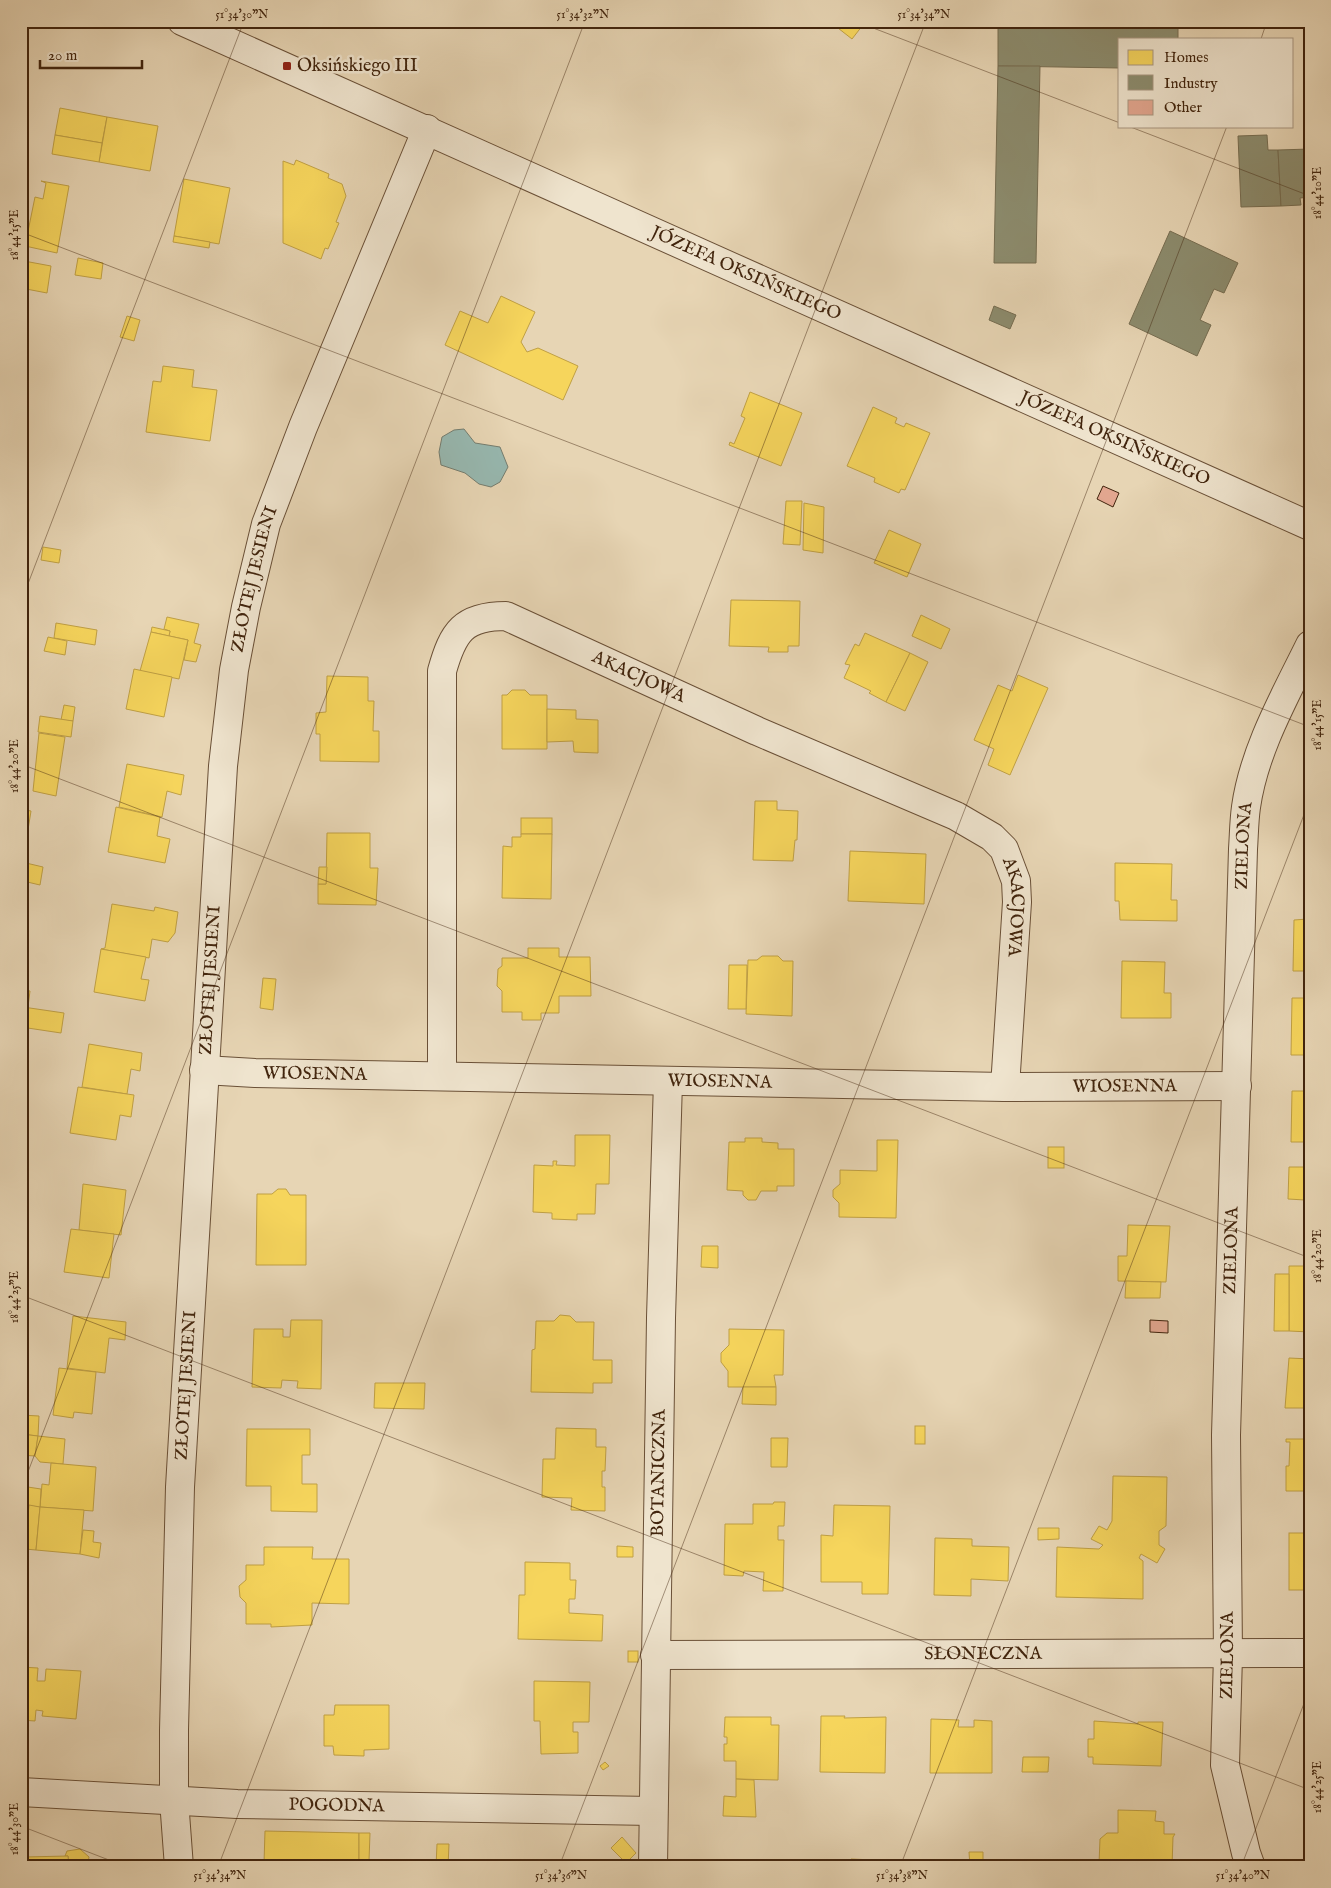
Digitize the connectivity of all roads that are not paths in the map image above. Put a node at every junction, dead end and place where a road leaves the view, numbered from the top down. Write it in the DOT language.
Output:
graph roads {
  1 [pos="182,21"];
  2 [pos="427,129"];
  3 [pos="1310,526"];
  4 [pos="1310,644"];
  5 [pos="204,1070"];
  6 [pos="442,1075"];
  7 [pos="668,1081"];
  8 [pos="1237,1086"];
  9 [pos="1004,1087"];
  10 [pos="1310,1654"];
  11 [pos="655,1655"];
  12 [pos="1228,1655"];
  13 [pos="21,1792"];
  14 [pos="174,1800"];
  15 [pos="652,1811"];
  16 [pos="179,1867"];
  17 [pos="653,1867"];
  18 [pos="1251,1867"];
  1 -- 2 [label="street, JÓZEFA OKSIŃSKIEGO"];
  2 -- 3 [label="street, JÓZEFA OKSIŃSKIEGO"];
  2 -- 5 [label="street, ZŁOTEJ JESIENI"];
  4 -- 8 [label="street, ZIELONA"];
  5 -- 6 [label="street, WIOSENNA"];
  5 -- 14 [label="street, ZŁOTEJ JESIENI"];
  6 -- 7 [label="street, WIOSENNA"];
  6 -- 9 [label="street, AKACJOWA"];
  7 -- 9 [label="street, WIOSENNA"];
  7 -- 11 [label="street, BOTANICZNA"];
  8 -- 9 [label="street, WIOSENNA"];
  8 -- 12 [label="street, ZIELONA"];
  10 -- 12 [label="street, SŁONECZNA"];
  11 -- 12 [label="street, SŁONECZNA"];
  11 -- 15 [label="street, BOTANICZNA"];
  12 -- 18 [label="street, ZIELONA"];
  13 -- 14 [label="street, POGODNA"];
  14 -- 15 [label="street, POGODNA"];
  14 -- 16 [label="street, ZŁOTEJ JESIENI"];
  15 -- 17 [label="street, BOTANICZNA"];
}
